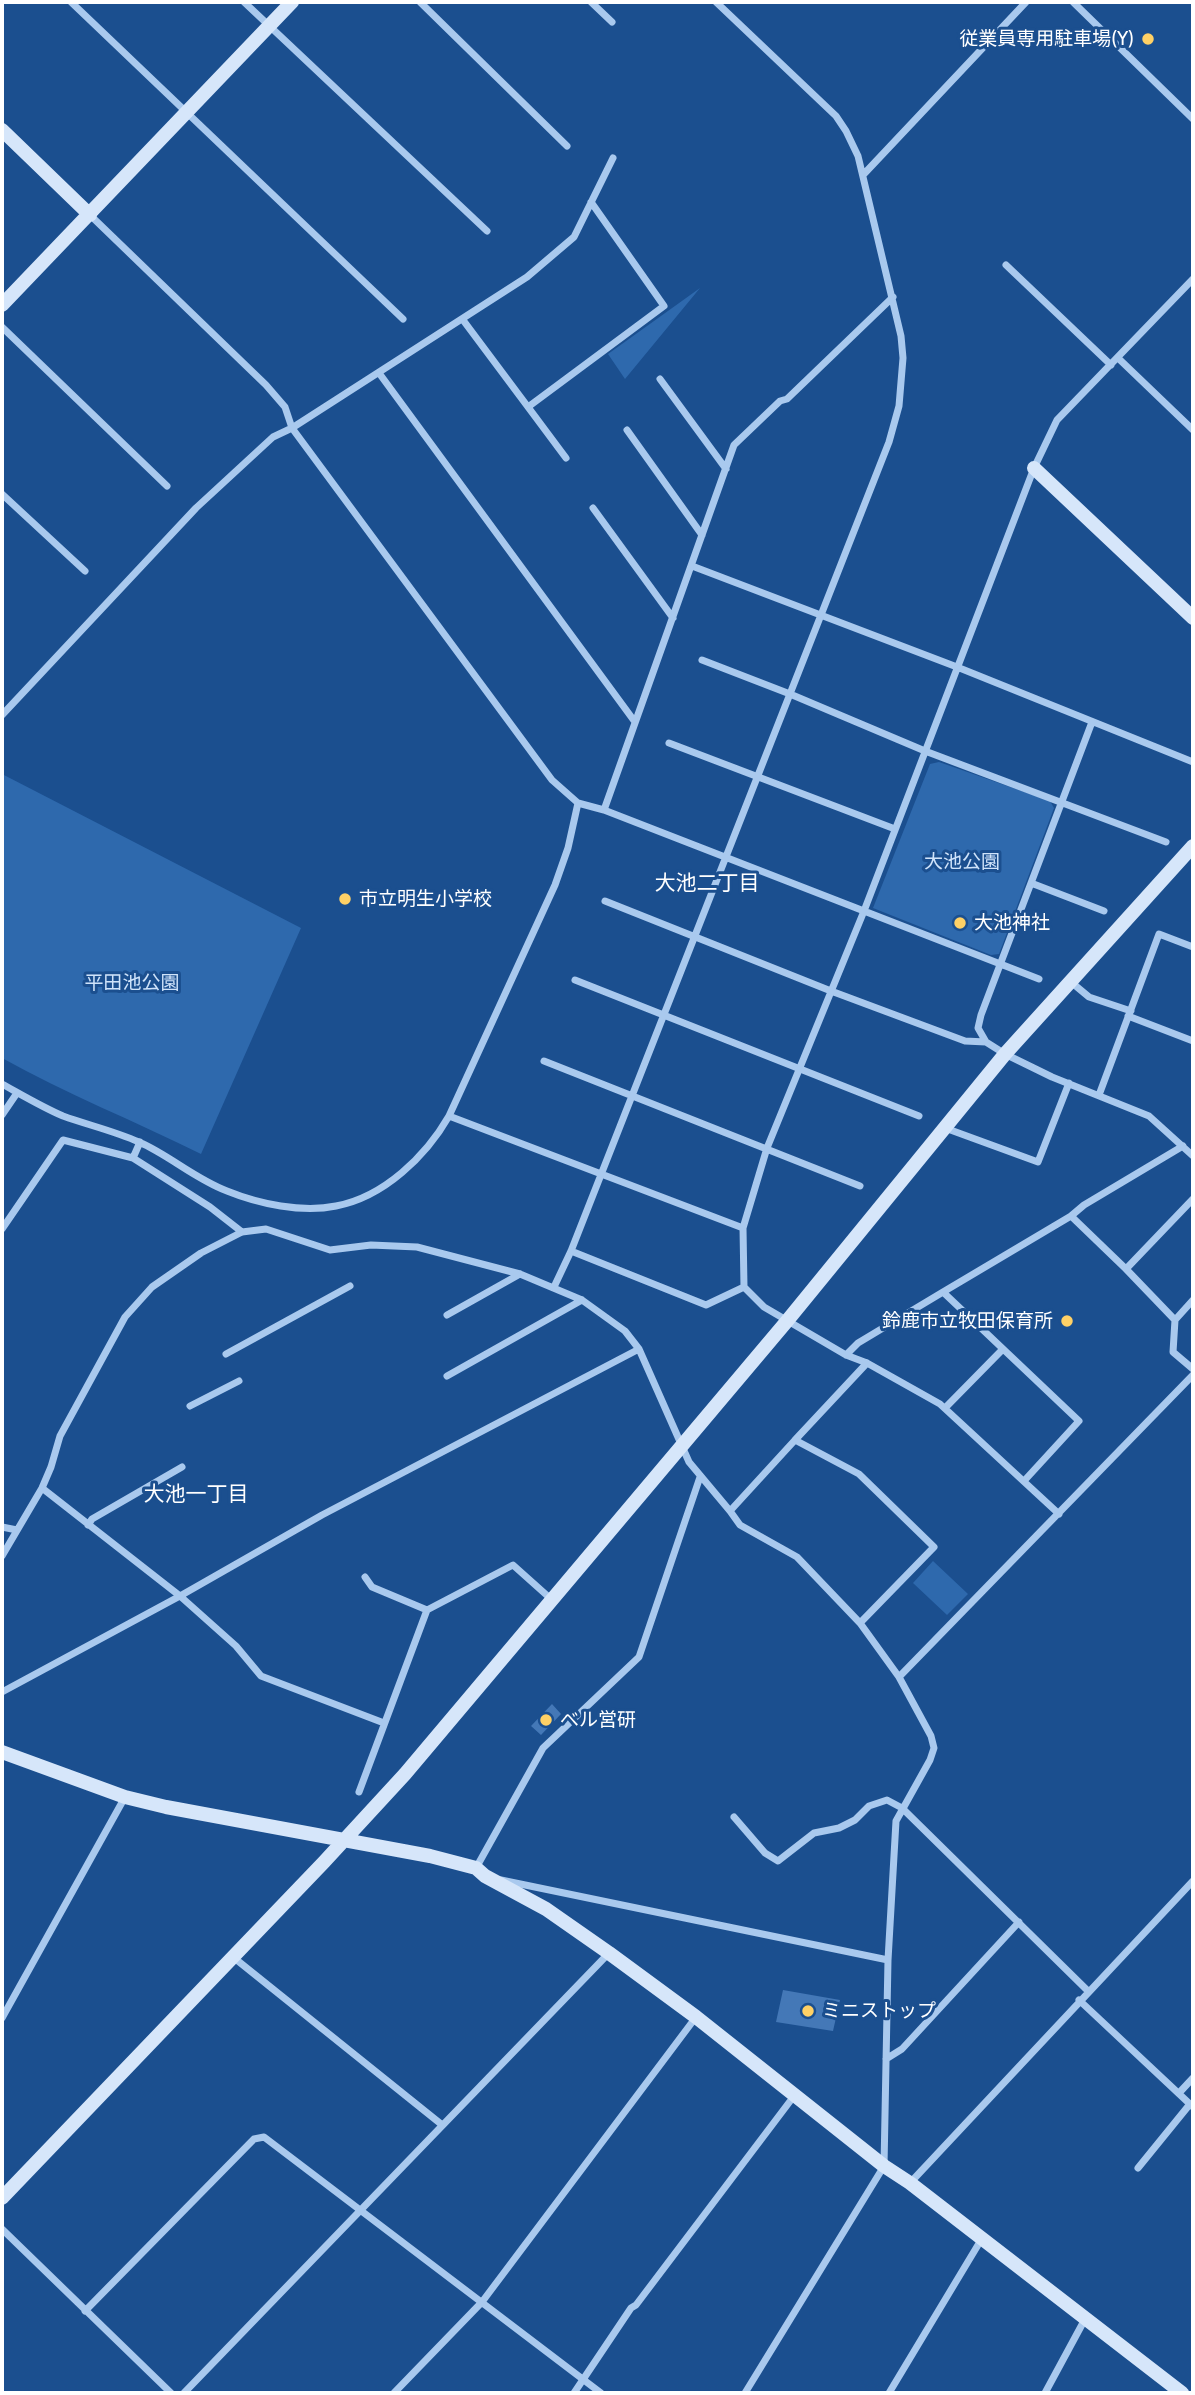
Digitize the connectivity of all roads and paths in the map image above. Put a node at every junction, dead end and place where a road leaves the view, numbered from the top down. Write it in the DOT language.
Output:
graph roads {
  1 [pos="71,2"];
  2 [pos="244,2"];
  3 [pos="292,2"];
  4 [pos="420,2"];
  5 [pos="591,2"];
  6 [pos="716,2"];
  7 [pos="1026,2"];
  8 [pos="1073,2"];
  9 [pos="611,22"];
  10 [pos="269,26"];
  11 [pos="187,112"];
  12 [pos="1193,119"];
  13 [pos="2,130"];
  14 [pos="567,146"];
  15 [pos="613,158"];
  16 [pos="863,175"];
  17 [pos="591,202"];
  18 [pos="90,215"];
  19 [pos="486,231"];
  20 [pos="1006,265"];
  21 [pos="1193,279"];
  22 [pos="893,297"];
  23 [pos="2,305"];
  24 [pos="403,319"];
  25 [pos="463,320"];
  26 [pos="2,327"];
  27 [pos="1118,358"];
  28 [pos="1111,365"];
  29 [pos="379,373"];
  30 [pos="660,379"];
  31 [pos="528,407"];
  32 [pos="292,428"];
  33 [pos="627,430"];
  34 [pos="1193,430"];
  35 [pos="565,458"];
  36 [pos="1034,468"];
  37 [pos="726,469"];
  38 [pos="167,486"];
  39 [pos="2,494"];
  40 [pos="593,508"];
  41 [pos="702,535"];
  42 [pos="692,566"];
  43 [pos="85,571"];
  44 [pos="820,615"];
  45 [pos="673,618"];
  46 [pos="1193,618"];
  47 [pos="702,660"];
  48 [pos="957,667"];
  49 [pos="790,694"];
  50 [pos="2,715"];
  51 [pos="635,722"];
  52 [pos="1091,722"];
  53 [pos="670,743"];
  54 [pos="925,751"];
  55 [pos="1193,762"];
  56 [pos="757,775"];
  57 [pos="1062,802"];
  58 [pos="578,803"];
  59 [pos="604,810"];
  60 [pos="895,829"];
  61 [pos="1166,842"];
  62 [pos="1192,848"];
  63 [pos="726,857"];
  64 [pos="1031,883"];
  65 [pos="605,901"];
  66 [pos="864,911"];
  67 [pos="1104,911"];
  68 [pos="694,937"];
  69 [pos="1193,947"];
  70 [pos="1001,965"];
  71 [pos="1039,979"];
  72 [pos="575,980"];
  73 [pos="1070,982"];
  74 [pos="831,991"];
  75 [pos="664,1014"];
  76 [pos="1129,1014"];
  77 [pos="1193,1041"];
  78 [pos="986,1042"];
  79 [pos="1005,1054"];
  80 [pos="544,1061"];
  81 [pos="800,1068"];
  82 [pos="1069,1083"];
  83 [pos="2,1084"];
  84 [pos="17,1093"];
  85 [pos="632,1095"];
  86 [pos="1099,1095"];
  87 [pos="2,1115"];
  88 [pos="449,1116"];
  89 [pos="919,1116"];
  90 [pos="945,1128"];
  91 [pos="140,1142"];
  92 [pos="1183,1146"];
  93 [pos="767,1148"];
  94 [pos="1193,1156"];
  95 [pos="133,1158"];
  96 [pos="600,1173"];
  97 [pos="860,1186"];
  98 [pos="1193,1199"];
  99 [pos="1071,1216"];
  100 [pos="743,1228"];
  101 [pos="2,1229"];
  102 [pos="242,1232"];
  103 [pos="571,1251"];
  104 [pos="1126,1269"];
  105 [pos="520,1274"];
  106 [pos="350,1286"];
  107 [pos="554,1287"];
  108 [pos="744,1287"];
  109 [pos="943,1292"];
  110 [pos="582,1300"];
  111 [pos="1193,1300"];
  112 [pos="447,1315"];
  113 [pos="1175,1320"];
  114 [pos="787,1321"];
  115 [pos="639,1349"];
  116 [pos="1002,1350"];
  117 [pos="226,1354"];
  118 [pos="846,1355"];
  119 [pos="867,1363"];
  120 [pos="1193,1369"];
  121 [pos="1193,1375"];
  122 [pos="447,1376"];
  123 [pos="239,1381"];
  124 [pos="190,1406"];
  125 [pos="945,1408"];
  126 [pos="795,1440"];
  127 [pos="682,1445"];
  128 [pos="182,1467"];
  129 [pos="700,1477"];
  130 [pos="1024,1481"];
  131 [pos="41,1488"];
  132 [pos="730,1511"];
  133 [pos="1059,1514"];
  134 [pos="89,1525"];
  135 [pos="2,1527"];
  136 [pos="17,1530"];
  137 [pos="2,1556"];
  138 [pos="365,1577"];
  139 [pos="180,1596"];
  140 [pos="551,1599"];
  141 [pos="427,1610"];
  142 [pos="860,1623"];
  143 [pos="899,1677"];
  144 [pos="2,1692"];
  145 [pos="384,1723"];
  146 [pos="2,1752"];
  147 [pos="359,1792"];
  148 [pos="125,1797"];
  149 [pos="902,1808"];
  150 [pos="734,1817"];
  151 [pos="341,1841"];
  152 [pos="481,1872"];
  153 [pos="1193,1881"];
  154 [pos="1019,1922"];
  155 [pos="609,1953"];
  156 [pos="232,1957"];
  157 [pos="888,1960"];
  158 [pos="1088,1991"];
  159 [pos="1079,2000"];
  160 [pos="696,2017"];
  161 [pos="2,2018"];
  162 [pos="887,2059"];
  163 [pos="1193,2078"];
  164 [pos="1179,2093"];
  165 [pos="795,2095"];
  166 [pos="1192,2105"];
  167 [pos="441,2124"];
  168 [pos="884,2166"];
  169 [pos="1138,2168"];
  170 [pos="910,2183"];
  171 [pos="2,2198"];
  172 [pos="360,2211"];
  173 [pos="2,2229"];
  174 [pos="981,2240"];
  175 [pos="482,2302"];
  176 [pos="85,2311"];
  177 [pos="1085,2319"];
  178 [pos="584,2380"];
  179 [pos="171,2393"];
  180 [pos="184,2393"];
  181 [pos="394,2393"];
  182 [pos="574,2393"];
  183 [pos="601,2393"];
  184 [pos="745,2393"];
  185 [pos="889,2393"];
  186 [pos="1045,2393"];
  187 [pos="1182,2393"];
  1 -- 11 [label="street"];
  2 -- 10 [label="street"];
  3 -- 10 [label="street"];
  4 -- 14 [label="street"];
  5 -- 9 [label="street"];
  6 -- 16 [label="street"];
  7 -- 16 [label="street"];
  8 -- 12 [label="street"];
  10 -- 11 [label="street"];
  10 -- 19 [label="street"];
  11 -- 18 [label="street"];
  11 -- 24 [label="street"];
  13 -- 18 [label="street"];
  15 -- 17 [label="street"];
  16 -- 22 [label="street"];
  17 -- 25 [label="street"];
  17 -- 31 [label="street"];
  18 -- 23 [label="street"];
  18 -- 32 [label="street"];
  20 -- 28 [label="street"];
  21 -- 27 [label="street"];
  22 -- 37 [label="street"];
  22 -- 44 [label="street"];
  25 -- 29 [label="street"];
  25 -- 31 [label="street"];
  26 -- 38 [label="street"];
  27 -- 28 [label="street"];
  27 -- 34 [label="street"];
  28 -- 36 [label="street"];
  29 -- 32 [label="street"];
  29 -- 51 [label="street"];
  30 -- 37 [label="street"];
  31 -- 35 [label="street"];
  32 -- 50 [label="street"];
  32 -- 58 [label="street"];
  33 -- 41 [label="street"];
  36 -- 46 [label="street"];
  36 -- 48 [label="street"];
  37 -- 41 [label="street"];
  39 -- 43 [label="street"];
  40 -- 45 [label="street"];
  41 -- 42 [label="street"];
  42 -- 44 [label="street"];
  42 -- 45 [label="street"];
  44 -- 48 [label="street"];
  44 -- 49 [label="street"];
  45 -- 51 [label="street"];
  47 -- 49 [label="street"];
  48 -- 52 [label="street"];
  48 -- 54 [label="street"];
  49 -- 54 [label="street"];
  49 -- 56 [label="street"];
  51 -- 59 [label="street"];
  52 -- 55 [label="street"];
  52 -- 57 [label="street"];
  53 -- 56 [label="street"];
  54 -- 57 [label="street"];
  54 -- 60 [label="street"];
  56 -- 60 [label="street"];
  56 -- 63 [label="street"];
  57 -- 61 [label="street"];
  57 -- 64 [label="street"];
  58 -- 59 [label="street"];
  58 -- 88 [label="street"];
  59 -- 63 [label="street"];
  60 -- 66 [label="street"];
  62 -- 73 [label="street"];
  63 -- 66 [label="street"];
  63 -- 68 [label="street"];
  64 -- 67 [label="street"];
  64 -- 70 [label="street"];
  65 -- 68 [label="street"];
  66 -- 70 [label="street"];
  66 -- 74 [label="street"];
  68 -- 74 [label="street"];
  68 -- 75 [label="street"];
  69 -- 76 [label="street"];
  70 -- 71 [label="street"];
  70 -- 78 [label="street"];
  72 -- 75 [label="street"];
  73 -- 76 [label="street"];
  73 -- 79 [label="street"];
  74 -- 78 [label="street"];
  74 -- 81 [label="street"];
  75 -- 81 [label="street"];
  75 -- 85 [label="street"];
  76 -- 77 [label="street"];
  76 -- 86 [label="street"];
  78 -- 79 [label="street"];
  79 -- 82 [label="street"];
  79 -- 90 [label="street"];
  80 -- 85 [label="street"];
  81 -- 89 [label="street"];
  81 -- 93 [label="street"];
  82 -- 86 [label="street"];
  82 -- 90 [label="street"];
  83 -- 84 [label="street"];
  84 -- 87 [label="street"];
  84 -- 91 [label="street"];
  85 -- 93 [label="street"];
  85 -- 96 [label="street"];
  86 -- 92 [label="street"];
  88 -- 91 [label="street"];
  88 -- 96 [label="street"];
  90 -- 114 [label="street"];
  91 -- 95 [label="street"];
  92 -- 94 [label="street"];
  92 -- 99 [label="street"];
  93 -- 97 [label="street"];
  93 -- 100 [label="street"];
  95 -- 101 [label="street"];
  95 -- 102 [label="street"];
  96 -- 100 [label="street"];
  96 -- 103 [label="street"];
  98 -- 104 [label="street"];
  99 -- 104 [label="street"];
  99 -- 109 [label="street"];
  100 -- 108 [label="street"];
  102 -- 105 [label="street"];
  102 -- 131 [label="street"];
  103 -- 107 [label="street"];
  103 -- 108 [label="street"];
  104 -- 113 [label="street"];
  105 -- 107 [label="street"];
  105 -- 112 [label="street"];
  106 -- 117 [label="street"];
  107 -- 110 [label="street"];
  108 -- 114 [label="street"];
  109 -- 116 [label="street"];
  109 -- 118 [label="street"];
  110 -- 115 [label="street"];
  110 -- 122 [label="street"];
  111 -- 113 [label="street"];
  113 -- 120 [label="street"];
  114 -- 118 [label="street"];
  114 -- 127 [label="street"];
  115 -- 127 [label="street"];
  115 -- 139 [label="street"];
  116 -- 125 [label="street"];
  116 -- 130 [label="street"];
  118 -- 119 [label="street"];
  119 -- 125 [label="street"];
  119 -- 126 [label="street"];
  121 -- 133 [label="street"];
  123 -- 124 [label="street"];
  125 -- 130 [label="street"];
  126 -- 132 [label="street"];
  126 -- 142 [label="street"];
  127 -- 129 [label="street"];
  127 -- 140 [label="street"];
  128 -- 134 [label="street"];
  129 -- 132 [label="street"];
  129 -- 152 [label="street"];
  130 -- 133 [label="street"];
  131 -- 134 [label="street"];
  131 -- 136 [label="street"];
  132 -- 142 [label="street"];
  133 -- 143 [label="street"];
  134 -- 139 [label="street"];
  135 -- 136 [label="street"];
  136 -- 137 [label="street"];
  138 -- 141 [label="street"];
  139 -- 144 [label="street"];
  139 -- 145 [label="street"];
  140 -- 141 [label="street"];
  140 -- 151 [label="street"];
  141 -- 145 [label="street"];
  142 -- 143 [label="street"];
  143 -- 149 [label="street"];
  145 -- 147 [label="street"];
  146 -- 148 [label="street"];
  148 -- 151 [label="street"];
  148 -- 161 [label="street"];
  149 -- 150 [label="street"];
  149 -- 154 [label="street"];
  149 -- 157 [label="street"];
  151 -- 152 [label="street"];
  151 -- 156 [label="street"];
  152 -- 155 [label="street"];
  152 -- 157 [label="street"];
  153 -- 158 [label="street"];
  154 -- 158 [label="street"];
  154 -- 162 [label="street"];
  155 -- 160 [label="street"];
  155 -- 167 [label="street"];
  156 -- 167 [label="street"];
  156 -- 171 [label="street"];
  157 -- 162 [label="street"];
  158 -- 159 [label="street"];
  159 -- 164 [label="street"];
  159 -- 170 [label="street"];
  160 -- 165 [label="street"];
  160 -- 175 [label="street"];
  162 -- 168 [label="street"];
  163 -- 164 [label="street"];
  164 -- 166 [label="street"];
  165 -- 168 [label="street"];
  165 -- 178 [label="street"];
  166 -- 169 [label="street"];
  167 -- 172 [label="street"];
  168 -- 170 [label="street"];
  168 -- 184 [label="street"];
  170 -- 174 [label="street"];
  172 -- 175 [label="street"];
  172 -- 176 [label="street"];
  172 -- 180 [label="street"];
  173 -- 176 [label="street"];
  174 -- 177 [label="street"];
  174 -- 185 [label="street"];
  175 -- 178 [label="street"];
  175 -- 181 [label="street"];
  176 -- 179 [label="street"];
  177 -- 186 [label="street"];
  177 -- 187 [label="street"];
  178 -- 182 [label="street"];
  178 -- 183 [label="street"];
}
